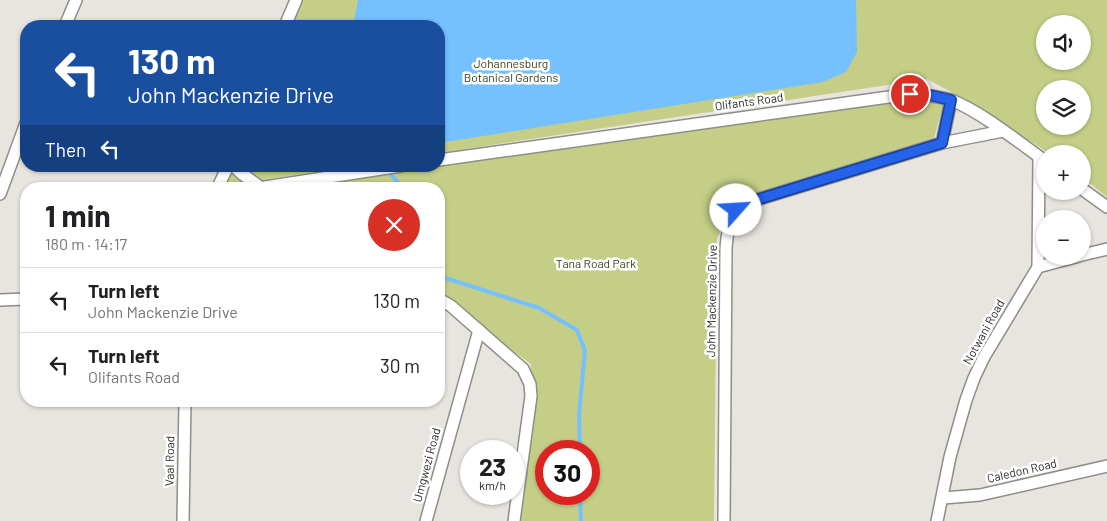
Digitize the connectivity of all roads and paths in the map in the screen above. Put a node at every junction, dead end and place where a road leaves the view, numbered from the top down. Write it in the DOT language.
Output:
graph roads {
  1 [pos="76,0"];
  2 [pos="296,0"];
  3 [pos="68,20"];
  4 [pos="288,20"];
  5 [pos="951,100"];
  6 [pos="1003,131"];
  7 [pos="20,139"];
  8 [pos="942,143"];
  9 [pos="1036,155"];
  10 [pos="445,159"];
  11 [pos="240,172"];
  12 [pos="362,172"];
  13 [pos="249,182"];
  14 [pos="298,182"];
  15 [pos="0,194"];
  16 [pos="1091,195"];
  17 [pos="1040,200"];
  18 [pos="1107,207"];
  19 [pos="1107,249"];
  20 [pos="1091,253"];
  21 [pos="1045,265"];
  22 [pos="1038,267"];
  23 [pos="20,299"];
  24 [pos="0,300"];
  25 [pos="445,302"];
  26 [pos="479,330"];
  27 [pos="185,407"];
  28 [pos="1107,466"];
  29 [pos="943,498"];
  30 [pos="183,521"];
  31 [pos="426,521"];
  32 [pos="514,521"];
  33 [pos="724,521"];
  34 [pos="938,521"];
  1 -- 3 [label="street"];
  2 -- 4 [label="street"];
  5 -- 6 [label="street, Olifants Road"];
  5 -- 8 [label="street"];
  5 -- 10 [label="street, Olifants Road"];
  6 -- 8 [label="street, John Mackenzie Drive"];
  6 -- 9 [label="street, Olifants Road"];
  7 -- 15 [label="street"];
  8 -- 33 [label="street, John Mackenzie Drive"];
  11 -- 13 [label="street"];
  12 -- 14 [label="street"];
  16 -- 18 [label="street"];
  17 -- 22 [label="street"];
  19 -- 20 [label="street"];
  21 -- 22 [label="street"];
  22 -- 29 [label="street, Notwani Road"];
  23 -- 24 [label="street"];
  25 -- 26 [label="street"];
  26 -- 31 [label="street, Umgwezi Road"];
  26 -- 32 [label="street"];
  27 -- 30 [label="street, Vaal Road"];
  28 -- 29 [label="street, Caledon Road"];
  29 -- 34 [label="street, Notwani Road"];
}
